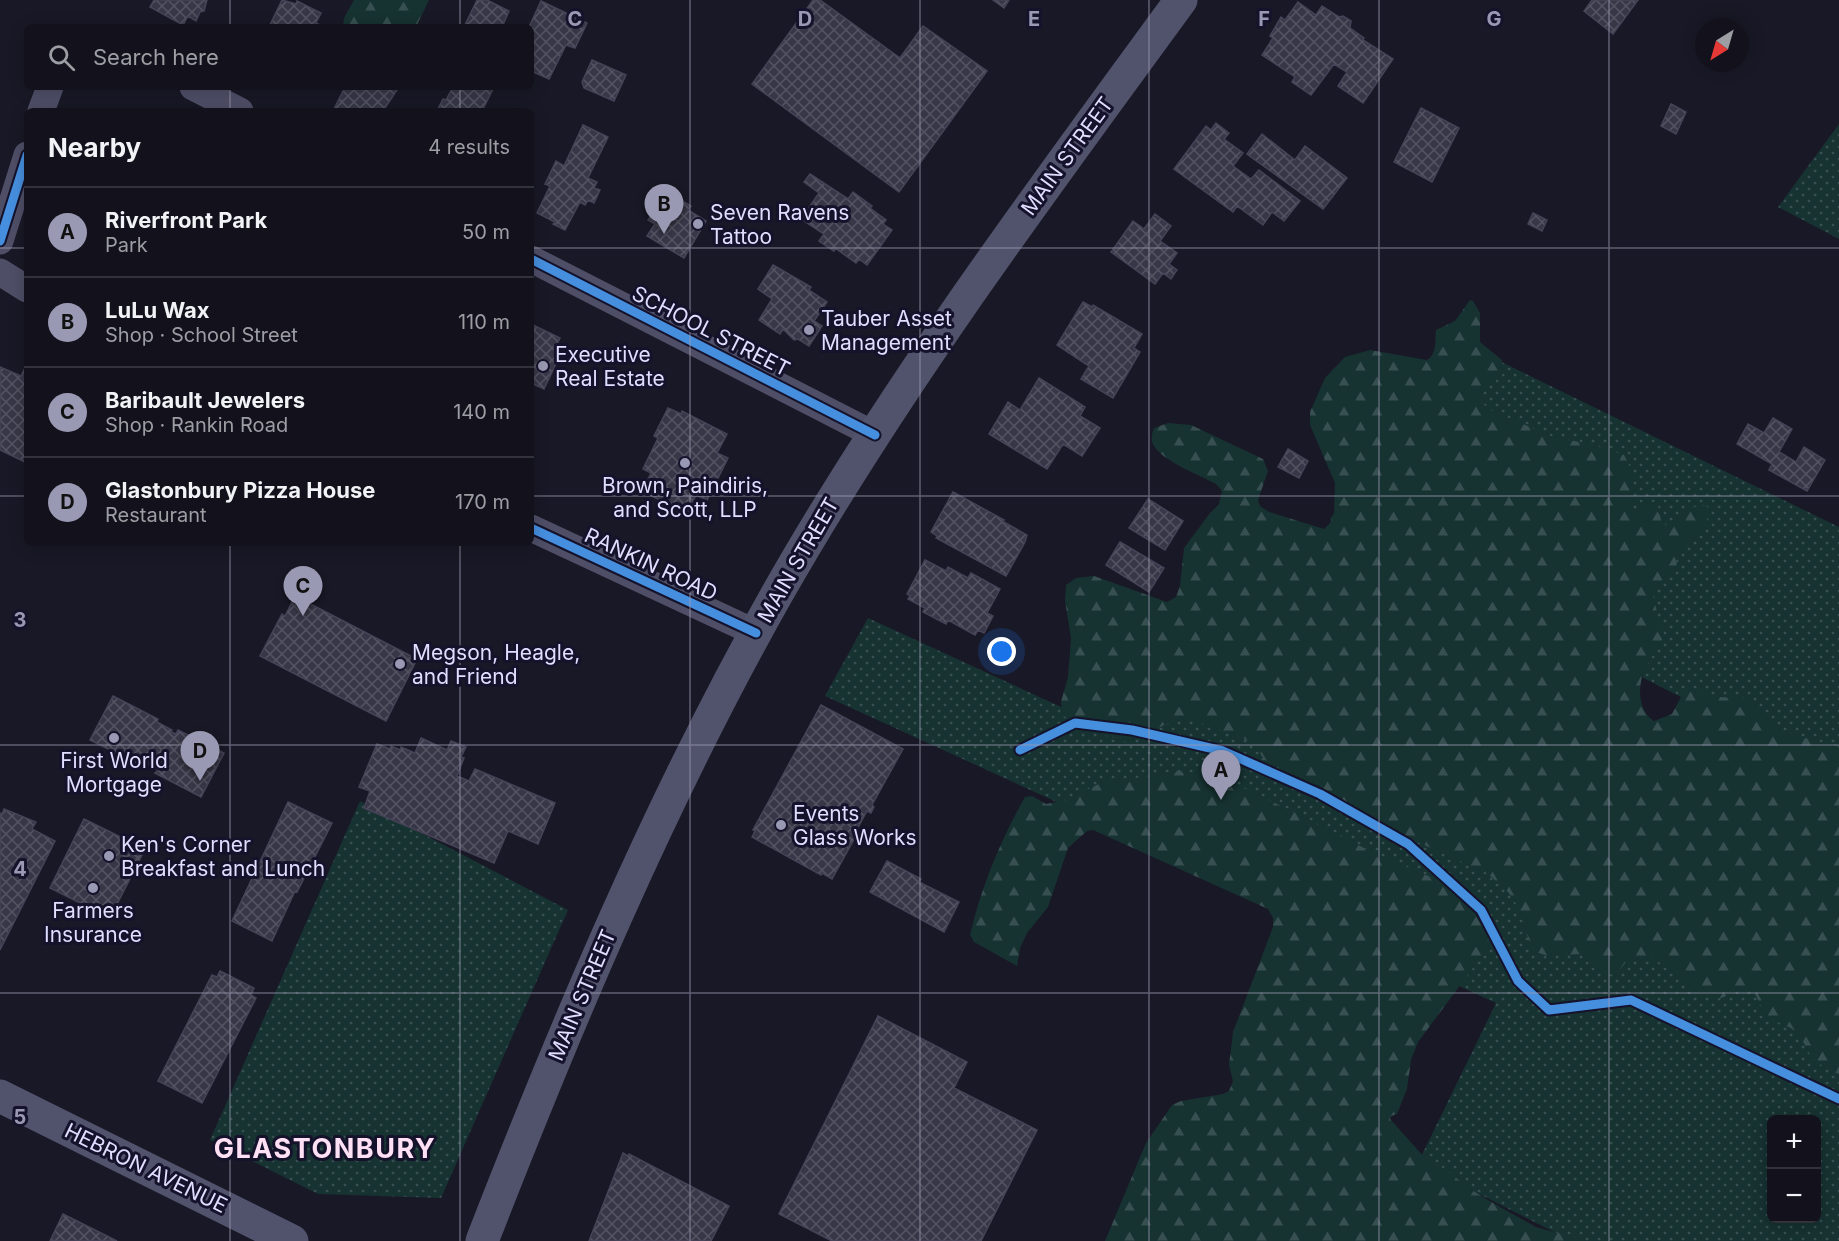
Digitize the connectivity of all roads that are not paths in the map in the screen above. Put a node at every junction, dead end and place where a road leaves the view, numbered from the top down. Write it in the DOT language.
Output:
graph roads {
  1 [pos="1181,0"];
  2 [pos="49,90"];
  3 [pos="199,90"];
  4 [pos="42,108"];
  5 [pos="234,108"];
  6 [pos="24,165"];
  7 [pos="0,241"];
  8 [pos="534,261"];
  9 [pos="0,272"];
  10 [pos="24,287"];
  11 [pos="874,435"];
  12 [pos="534,529"];
  13 [pos="756,633"];
  14 [pos="0,1096"];
  15 [pos="292,1241"];
  16 [pos="482,1241"];
  1 -- 11 [label="main road, MAIN STREET"];
  2 -- 4 [label="street"];
  3 -- 5 [label="street"];
  6 -- 7 [label="street"];
  8 -- 11 [label="street, SCHOOL STREET"];
  9 -- 10 [label="street"];
  11 -- 13 [label="main road, MAIN STREET"];
  12 -- 13 [label="street, RANKIN ROAD"];
  13 -- 16 [label="main road, MAIN STREET"];
  14 -- 15 [label="main road, HEBRON AVENUE"];
}
